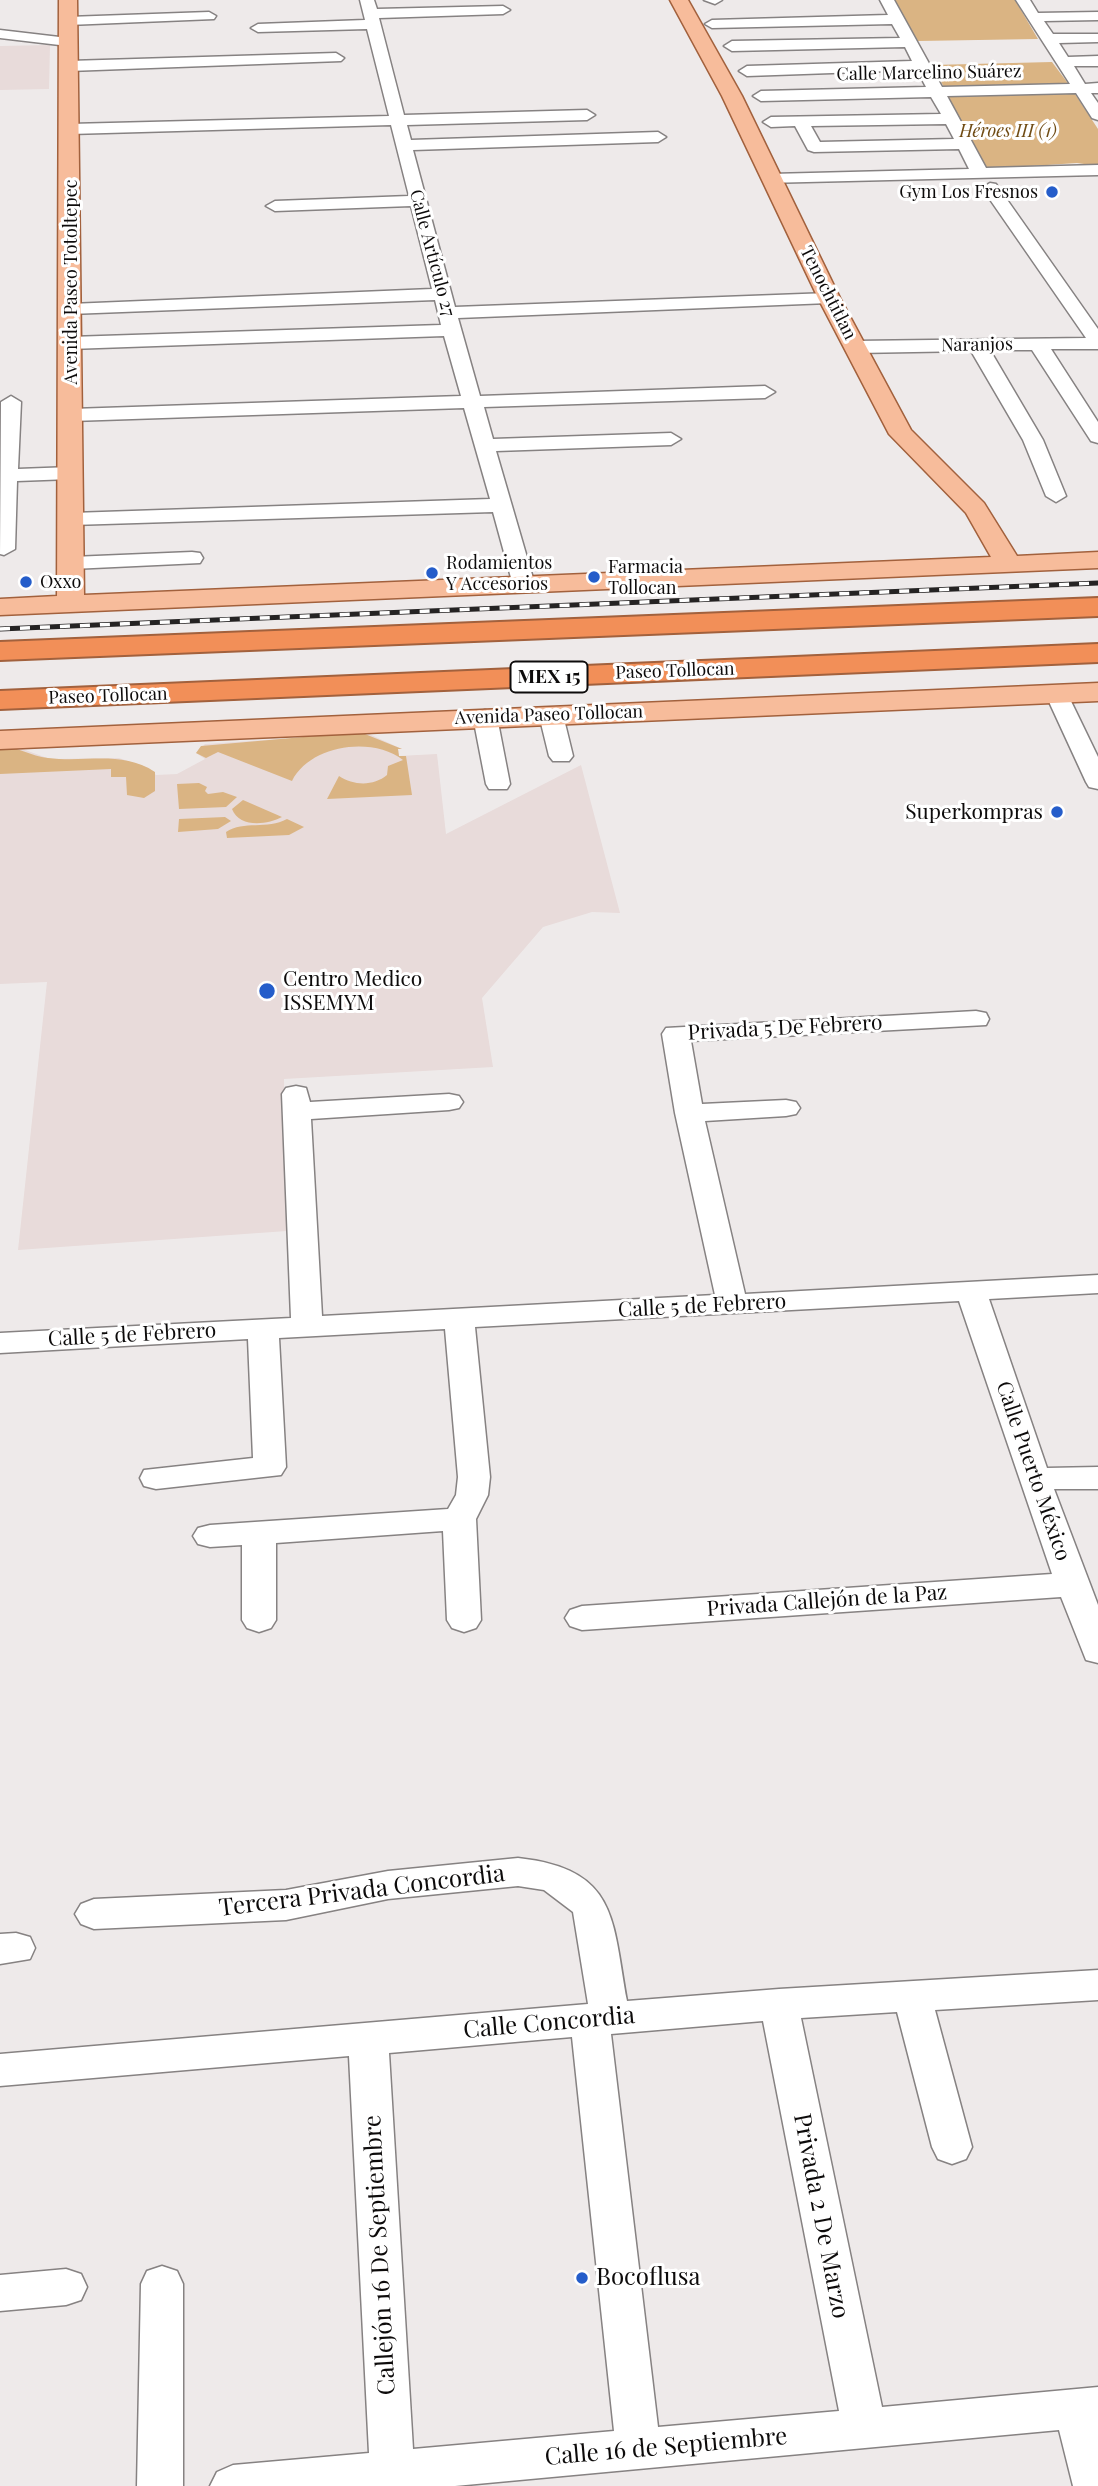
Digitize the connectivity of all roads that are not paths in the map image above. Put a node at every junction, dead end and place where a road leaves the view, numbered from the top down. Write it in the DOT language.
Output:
graph roads {
  1 [pos="68,0"];
  2 [pos="679,0"];
  3 [pos="887,0"];
  4 [pos="1023,0"];
  5 [pos="503,10"];
  6 [pos="370,13"];
  7 [pos="209,16"];
  8 [pos="1098,16"];
  9 [pos="1033,17"];
  10 [pos="898,19"];
  11 [pos="68,21"];
  12 [pos="712,24"];
  13 [pos="258,28"];
  14 [pos="0,34"];
  15 [pos="1098,38"];
  16 [pos="1049,39"];
  17 [pos="68,42"];
  18 [pos="909,42"];
  19 [pos="732,46"];
  20 [pos="754,46"];
  21 [pos="336,58"];
  22 [pos="1098,61"];
  23 [pos="1063,62"];
  24 [pos="923,65"];
  25 [pos="69,66"];
  26 [pos="370,66"];
  27 [pos="249,70"];
  28 [pos="765,70"];
  29 [pos="747,71"];
  30 [pos="1080,88"];
  31 [pos="1098,88"];
  32 [pos="937,92"];
  33 [pos="761,96"];
  34 [pos="586,115"];
  35 [pos="1098,115"];
  36 [pos="951,118"];
  37 [pos="397,121"];
  38 [pos="771,122"];
  39 [pos="801,122"];
  40 [pos="70,129"];
  41 [pos="658,137"];
  42 [pos="965,144"];
  43 [pos="403,145"];
  44 [pos="1098,170"];
  45 [pos="986,181"];
  46 [pos="775,186"];
  47 [pos="1098,186"];
  48 [pos="418,201"];
  49 [pos="275,206"];
  50 [pos="442,294"];
  51 [pos="829,298"];
  52 [pos="70,309"];
  53 [pos="450,321"];
  54 [pos="1098,342"];
  55 [pos="70,344"];
  56 [pos="1038,344"];
  57 [pos="977,345"];
  58 [pos="856,347"];
  59 [pos="765,392"];
  60 [pos="474,401"];
  61 [pos="11,402"];
  62 [pos="72,415"];
  63 [pos="1098,437"];
  64 [pos="671,439"];
  65 [pos="485,445"];
  66 [pos="71,475"];
  67 [pos="3,478"];
  68 [pos="1056,496"];
  69 [pos="502,505"];
  70 [pos="72,519"];
  71 [pos="4,549"];
  72 [pos="192,558"];
  73 [pos="1098,560"];
  74 [pos="72,564"];
  75 [pos="1008,564"];
  76 [pos="524,585"];
  77 [pos="71,604"];
  78 [pos="0,607"];
  79 [pos="1098,607"];
  80 [pos="0,643"];
  81 [pos="122,646"];
  82 [pos="0,651"];
  83 [pos="1098,653"];
  84 [pos="1098,692"];
  85 [pos="1056,693"];
  86 [pos="0,701"];
  87 [pos="551,715"];
  88 [pos="485,718"];
  89 [pos="0,740"];
  90 [pos="561,756"];
  91 [pos="1098,782"];
  92 [pos="498,784"];
  93 [pos="976,1019"];
  94 [pos="449,1102"];
  95 [pos="786,1108"];
  96 [pos="689,1114"];
  97 [pos="1098,1284"];
  98 [pos="971,1290"];
  99 [pos="732,1304"];
  100 [pos="458,1318"];
  101 [pos="307,1325"];
  102 [pos="263,1327"];
  103 [pos="0,1343"];
  104 [pos="156,1478"];
  105 [pos="1098,1478"];
  106 [pos="1034,1479"];
  107 [pos="459,1519"];
  108 [pos="259,1532"];
  109 [pos="210,1536"];
  110 [pos="1073,1584"];
  111 [pos="582,1618"];
  112 [pos="464,1619"];
  113 [pos="259,1620"];
  114 [pos="1098,1651"];
  115 [pos="94,1914"];
  116 [pos="1098,1985"];
  117 [pos="912,1996"];
  118 [pos="779,2004"];
  119 [pos="600,2018"];
  120 [pos="368,2038"];
  121 [pos="0,2070"];
  122 [pos="952,2147"];
  123 [pos="162,2284"];
  124 [pos="66,2287"];
  125 [pos="0,2293"];
  126 [pos="1086,2408"];
  127 [pos="864,2428"];
  128 [pos="638,2449"];
  129 [pos="392,2472"];
  130 [pos="160,2486"];
  131 [pos="233,2486"];
  132 [pos="1096,2486"];
  1 -- 11 [label="main road, Avenida Paseo Totoltepec"];
  2 -- 46 [label="main road, Tenochtitlan"];
  3 -- 10 [label="street"];
  4 -- 9 [label="street"];
  5 -- 6 [label="street"];
  6 -- 13 [label="street"];
  6 -- 26 [label="street, Calle Artículo 27"];
  7 -- 11 [label="street"];
  8 -- 9 [label="street"];
  9 -- 16 [label="street"];
  10 -- 12 [label="street"];
  10 -- 18 [label="street"];
  11 -- 17 [label="main road, Avenida Paseo Totoltepec"];
  14 -- 17 [label="street"];
  15 -- 16 [label="street"];
  16 -- 23 [label="street"];
  17 -- 25 [label="main road, Avenida Paseo Totoltepec"];
  18 -- 20 [label="street"];
  18 -- 24 [label="street"];
  19 -- 20 [label="street"];
  20 -- 28 [label="street"];
  21 -- 25 [label="street"];
  22 -- 23 [label="street"];
  23 -- 30 [label="street"];
  24 -- 28 [label="street"];
  24 -- 32 [label="street"];
  25 -- 40 [label="main road, Avenida Paseo Totoltepec"];
  26 -- 27 [label="street"];
  26 -- 37 [label="street, Calle Artículo 27"];
  28 -- 29 [label="street"];
  30 -- 31 [label="street, Calle Marcelino Suárez"];
  30 -- 32 [label="street, Calle Marcelino Suárez"];
  30 -- 35 [label="street"];
  32 -- 33 [label="street, Calle Marcelino Suárez"];
  32 -- 36 [label="street"];
  34 -- 37 [label="street"];
  36 -- 39 [label="street"];
  36 -- 42 [label="street"];
  37 -- 40 [label="street"];
  37 -- 43 [label="street, Calle Artículo 27"];
  38 -- 39 [label="street"];
  39 -- 42 [label="street"];
  40 -- 52 [label="main road, Avenida Paseo Totoltepec"];
  41 -- 43 [label="street"];
  42 -- 45 [label="street"];
  43 -- 48 [label="street, Calle Artículo 27"];
  44 -- 45 [label="street"];
  45 -- 46 [label="street"];
  45 -- 47 [label="street"];
  45 -- 54 [label="street"];
  46 -- 51 [label="main road, Tenochtitlan"];
  48 -- 49 [label="street"];
  48 -- 50 [label="street, Calle Artículo 27"];
  50 -- 52 [label="street"];
  50 -- 53 [label="street, Calle Artículo 27"];
  51 -- 53 [label="street"];
  51 -- 58 [label="main road, Tenochtitlan"];
  52 -- 55 [label="main road, Avenida Paseo Totoltepec"];
  53 -- 55 [label="street"];
  53 -- 60 [label="street, Calle Artículo 27"];
  54 -- 56 [label="street, Naranjos"];
  55 -- 62 [label="main road, Avenida Paseo Totoltepec"];
  56 -- 57 [label="street, Naranjos"];
  56 -- 63 [label="street"];
  57 -- 58 [label="street, Naranjos"];
  57 -- 68 [label="street"];
  58 -- 75 [label="main road, Tenochtitlan"];
  59 -- 60 [label="street"];
  60 -- 62 [label="street"];
  60 -- 65 [label="street, Calle Artículo 27"];
  61 -- 67 [label="street"];
  62 -- 66 [label="main road, Avenida Paseo Totoltepec"];
  64 -- 65 [label="street"];
  65 -- 69 [label="street, Calle Artículo 27"];
  66 -- 67 [label="street"];
  66 -- 70 [label="main road, Avenida Paseo Totoltepec"];
  67 -- 71 [label="street"];
  69 -- 70 [label="street"];
  69 -- 76 [label="street, Calle Artículo 27"];
  70 -- 74 [label="main road, Avenida Paseo Totoltepec"];
  72 -- 74 [label="street"];
  73 -- 75 [label="main road"];
  74 -- 77 [label="main road, Avenida Paseo Totoltepec"];
  75 -- 76 [label="main road"];
  76 -- 77 [label="main road"];
  77 -- 78 [label="main road"];
  79 -- 81 [label="highway, MEX 15"];
  80 -- 81 [label="highway"];
  81 -- 82 [label="highway, MEX 15"];
  83 -- 86 [label="highway, Paseo Tollocan / MEX 15"];
  84 -- 85 [label="main road, Avenida Paseo Tollocan"];
  85 -- 87 [label="main road, Avenida Paseo Tollocan"];
  85 -- 91 [label="street"];
  87 -- 88 [label="main road, Avenida Paseo Tollocan"];
  87 -- 90 [label="street"];
  88 -- 89 [label="main road, Avenida Paseo Tollocan"];
  88 -- 92 [label="street"];
  93 -- 96 [label="street, Privada 5 De Febrero"];
  94 -- 101 [label="street"];
  95 -- 96 [label="street"];
  96 -- 99 [label="street, Privada 5 De Febrero"];
  97 -- 98 [label="street, Calle 5 de Febrero"];
  98 -- 99 [label="street, Calle 5 de Febrero"];
  98 -- 106 [label="street, Calle Puerto México"];
  99 -- 100 [label="street, Calle 5 de Febrero"];
  100 -- 101 [label="street, Calle 5 de Febrero"];
  100 -- 107 [label="street"];
  101 -- 102 [label="street, Calle 5 de Febrero"];
  102 -- 103 [label="street, Calle 5 de Febrero"];
  102 -- 104 [label="street"];
  105 -- 106 [label="street"];
  106 -- 110 [label="street, Calle Puerto México"];
  107 -- 108 [label="street"];
  107 -- 112 [label="street"];
  108 -- 109 [label="street"];
  108 -- 113 [label="street"];
  110 -- 111 [label="street, Privada Callejón de la Paz"];
  110 -- 114 [label="street, Calle Puerto México"];
  115 -- 119 [label="street, Tercera Privada Concordia"];
  116 -- 117 [label="street, Calle Concordia"];
  117 -- 118 [label="street, Calle Concordia"];
  117 -- 122 [label="street"];
  118 -- 119 [label="street, Calle Concordia"];
  118 -- 127 [label="street, Privada 2 De Marzo"];
  119 -- 120 [label="street, Calle Concordia"];
  119 -- 128 [label="street, Tercera Privada Concordia"];
  120 -- 121 [label="street, Calle Concordia"];
  120 -- 129 [label="street, Callejón 16 De Septiembre"];
  123 -- 130 [label="street"];
  124 -- 125 [label="street"];
  126 -- 127 [label="street, Calle 16 de Septiembre"];
  126 -- 132 [label="street"];
  127 -- 128 [label="street, Calle 16 de Septiembre"];
  128 -- 129 [label="street, Calle 16 de Septiembre"];
  129 -- 131 [label="street, Calle 16 de Septiembre"];
}
